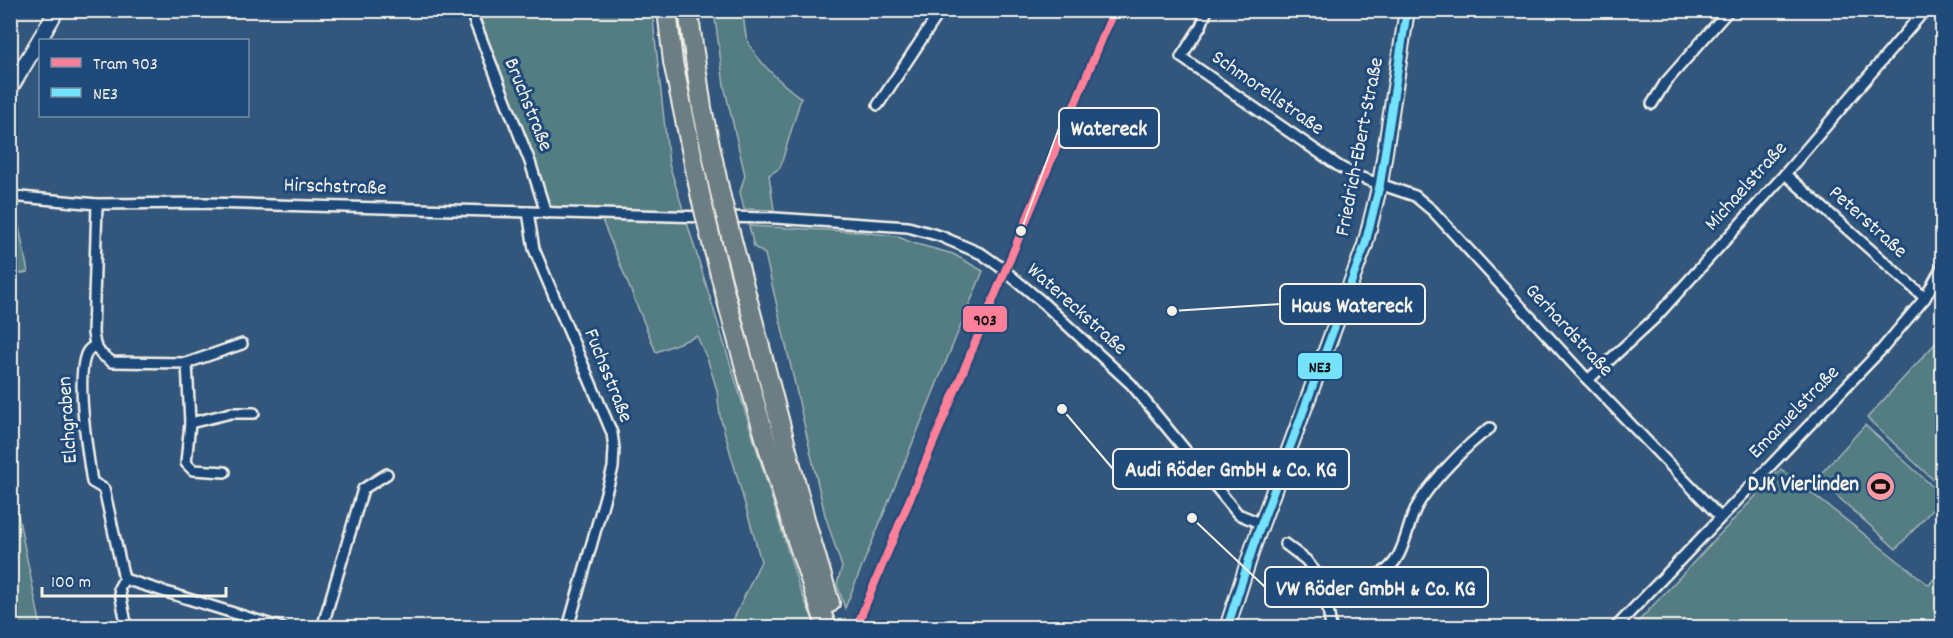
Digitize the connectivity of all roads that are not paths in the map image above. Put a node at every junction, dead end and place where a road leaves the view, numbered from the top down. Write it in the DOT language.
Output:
graph roads {
  1 [pos="57,10"];
  2 [pos="470,10"];
  3 [pos="668,10"];
  4 [pos="688,10"];
  5 [pos="941,10"];
  6 [pos="1207,10"];
  7 [pos="1407,10"];
  8 [pos="1729,10"];
  9 [pos="1925,10"];
  10 [pos="40,39"];
  11 [pos="39,40"];
  12 [pos="10,89"];
  13 [pos="1652,104"];
  14 [pos="878,105"];
  15 [pos="1785,174"];
  16 [pos="1380,184"];
  17 [pos="10,196"];
  18 [pos="96,204"];
  19 [pos="528,212"];
  20 [pos="546,213"];
  21 [pos="662,217"];
  22 [pos="1942,267"];
  23 [pos="1925,298"];
  24 [pos="242,344"];
  25 [pos="95,345"];
  26 [pos="188,363"];
  27 [pos="1588,380"];
  28 [pos="254,413"];
  29 [pos="190,423"];
  30 [pos="1490,428"];
  31 [pos="225,472"];
  32 [pos="387,474"];
  33 [pos="1720,517"];
  34 [pos="1262,524"];
  35 [pos="1285,544"];
  36 [pos="124,579"];
  37 [pos="1324,583"];
  38 [pos="127,627"];
  39 [pos="282,627"];
  40 [pos="322,627"];
  41 [pos="568,627"];
  42 [pos="834,627"];
  43 [pos="1227,627"];
  44 [pos="1331,627"];
  45 [pos="1615,627"];
  1 -- 10 [label="main road"];
  2 -- 20 [label="street, Bruchstraße"];
  3 -- 42 [label="highway, bridge"];
  4 -- 42 [label="highway, bridge"];
  5 -- 14 [label="street"];
  6 -- 16 [label="street, Schmorellstraße"];
  7 -- 16 [label="main road, Friedrich-Ebert-Straße"];
  8 -- 13 [label="street"];
  9 -- 15 [label="street, Michaelstraße"];
  11 -- 12 [label="main road"];
  15 -- 23 [label="street, Peterstraße"];
  15 -- 27 [label="street, Michaelstraße"];
  16 -- 27 [label="street, Gerhardstraße"];
  16 -- 34 [label="main road, Friedrich-Ebert-Straße"];
  17 -- 18 [label="street, Hirschstraße"];
  18 -- 19 [label="street, Hirschstraße"];
  18 -- 25 [label="street, Elchgraben"];
  19 -- 20 [label="street, Hirschstraße"];
  19 -- 41 [label="street, Fuchsstraße"];
  20 -- 21 [label="street, Hirschstraße"];
  21 -- 34 [label="street, Watereckstraße"];
  22 -- 23 [label="street, Emanuelstraße"];
  23 -- 33 [label="street, Emanuelstraße"];
  24 -- 26 [label="street"];
  25 -- 26 [label="street"];
  25 -- 36 [label="street, Elchgraben"];
  26 -- 29 [label="street"];
  27 -- 33 [label="street, Gerhardstraße"];
  28 -- 29 [label="street"];
  29 -- 31 [label="street"];
  30 -- 37 [label="street"];
  32 -- 40 [label="street"];
  33 -- 45 [label="street, Emanuelstraße"];
  34 -- 43 [label="main road, Friedrich-Ebert-Straße"];
  35 -- 37 [label="street"];
  36 -- 38 [label="street"];
  36 -- 39 [label="street"];
  37 -- 44 [label="street"];
}
